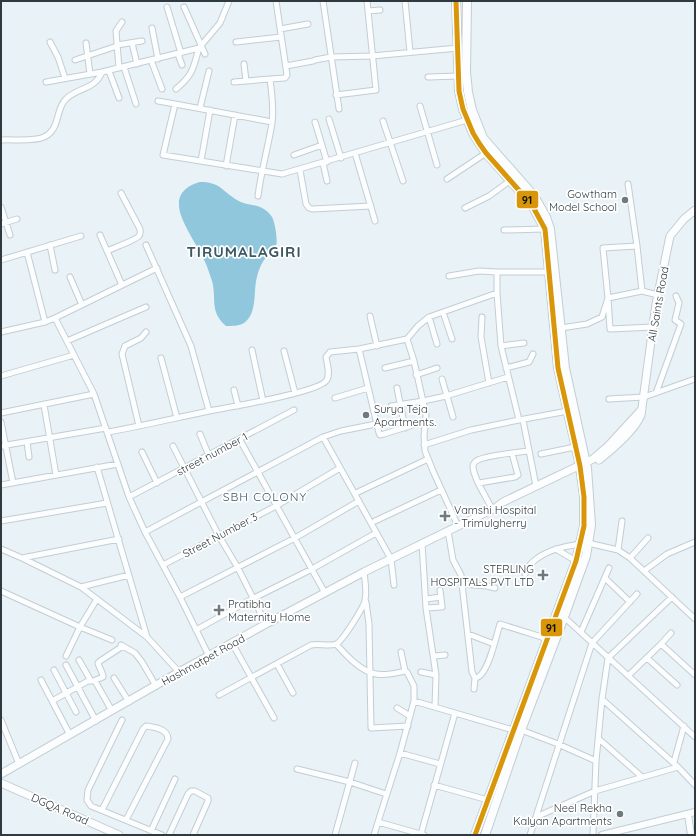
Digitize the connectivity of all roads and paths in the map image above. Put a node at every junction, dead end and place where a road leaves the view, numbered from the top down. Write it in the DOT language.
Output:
graph roads {
  1 [pos="229,1"];
  2 [pos="276,1"];
  3 [pos="322,1"];
  4 [pos="367,1"];
  5 [pos="405,1"];
  6 [pos="456,1"];
  7 [pos="466,1"];
  8 [pos="167,7"];
  9 [pos="184,7"];
  10 [pos="380,10"];
  11 [pos="368,11"];
  12 [pos="122,22"];
  13 [pos="308,24"];
  14 [pos="152,28"];
  15 [pos="280,29"];
  16 [pos="281,37"];
  17 [pos="142,41"];
  18 [pos="50,42"];
  19 [pos="236,42"];
  20 [pos="86,43"];
  21 [pos="132,43"];
  22 [pos="117,45"];
  23 [pos="200,48"];
  24 [pos="458,48"];
  25 [pos="410,52"];
  26 [pos="180,53"];
  27 [pos="205,54"];
  28 [pos="88,55"];
  29 [pos="372,56"];
  30 [pos="331,57"];
  31 [pos="158,59"];
  32 [pos="75,60"];
  33 [pos="151,60"];
  34 [pos="138,64"];
  35 [pos="244,64"];
  36 [pos="182,65"];
  37 [pos="286,66"];
  38 [pos="121,68"];
  39 [pos="109,70"];
  40 [pos="209,71"];
  41 [pos="102,72"];
  42 [pos="90,74"];
  43 [pos="459,76"];
  44 [pos="428,77"];
  45 [pos="65,78"];
  46 [pos="270,79"];
  47 [pos="246,81"];
  48 [pos="46,82"];
  49 [pos="234,82"];
  50 [pos="162,89"];
  51 [pos="176,89"];
  52 [pos="336,95"];
  53 [pos="119,98"];
  54 [pos="158,101"];
  55 [pos="136,104"];
  56 [pos="175,104"];
  57 [pos="420,106"];
  58 [pos="200,108"];
  59 [pos="339,109"];
  60 [pos="210,110"];
  61 [pos="235,115"];
  62 [pos="329,119"];
  63 [pos="468,120"];
  64 [pos="384,121"];
  65 [pos="272,122"];
  66 [pos="315,122"];
  67 [pos="428,132"];
  68 [pos="1,140"];
  69 [pos="391,143"];
  70 [pos="322,145"];
  71 [pos="355,153"];
  72 [pos="486,153"];
  73 [pos="294,155"];
  74 [pos="341,158"];
  75 [pos="201,161"];
  76 [pos="325,163"];
  77 [pos="437,165"];
  78 [pos="226,166"];
  79 [pos="300,170"];
  80 [pos="262,172"];
  81 [pos="447,178"];
  82 [pos="511,180"];
  83 [pos="327,181"];
  84 [pos="403,181"];
  85 [pos="628,184"];
  86 [pos="121,193"];
  87 [pos="258,196"];
  88 [pos="1,206"];
  89 [pos="371,206"];
  90 [pos="465,208"];
  91 [pos="695,210"];
  92 [pos="17,219"];
  93 [pos="375,221"];
  94 [pos="4,224"];
  95 [pos="544,229"];
  96 [pos="504,230"];
  97 [pos="10,235"];
  98 [pos="100,235"];
  99 [pos="81,236"];
  100 [pos="50,245"];
  101 [pos="146,245"];
  102 [pos="637,246"];
  103 [pos="107,251"];
  104 [pos="27,252"];
  105 [pos="1,260"];
  106 [pos="157,268"];
  107 [pos="55,270"];
  108 [pos="497,272"];
  109 [pos="549,272"];
  110 [pos="449,276"];
  111 [pos="70,277"];
  112 [pos="122,285"];
  113 [pos="642,291"];
  114 [pos="496,294"];
  115 [pos="658,295"];
  116 [pos="676,296"];
  117 [pos="608,298"];
  118 [pos="82,305"];
  119 [pos="146,307"];
  120 [pos="443,312"];
  121 [pos="370,316"];
  122 [pos="482,317"];
  123 [pos="55,318"];
  124 [pos="429,318"];
  125 [pos="45,322"];
  126 [pos="653,327"];
  127 [pos="561,328"];
  128 [pos="1,331"];
  129 [pos="146,332"];
  130 [pos="407,339"];
  131 [pos="452,340"];
  132 [pos="67,341"];
  133 [pos="524,343"];
  134 [pos="437,344"];
  135 [pos="377,346"];
  136 [pos="501,346"];
  137 [pos="359,349"];
  138 [pos="252,350"];
  139 [pos="284,351"];
  140 [pos="533,354"];
  141 [pos="74,356"];
  142 [pos="161,358"];
  143 [pos="414,361"];
  144 [pos="385,368"];
  145 [pos="437,368"];
  146 [pos="506,368"];
  147 [pos="416,374"];
  148 [pos="1,376"];
  149 [pos="508,377"];
  150 [pos="442,379"];
  151 [pos="695,379"];
  152 [pos="490,383"];
  153 [pos="368,388"];
  154 [pos="397,388"];
  155 [pos="234,390"];
  156 [pos="295,393"];
  157 [pos="656,393"];
  158 [pos="94,394"];
  159 [pos="446,396"];
  160 [pos="644,397"];
  161 [pos="335,398"];
  162 [pos="609,399"];
  163 [pos="263,401"];
  164 [pos="423,401"];
  165 [pos="400,404"];
  166 [pos="44,405"];
  167 [pos="238,406"];
  168 [pos="391,406"];
  169 [pos="294,410"];
  170 [pos="209,411"];
  171 [pos="568,411"];
  172 [pos="1,413"];
  173 [pos="453,417"];
  174 [pos="177,418"];
  175 [pos="521,420"];
  176 [pos="1,422"];
  177 [pos="427,422"];
  178 [pos="376,424"];
  179 [pos="139,426"];
  180 [pos="405,428"];
  181 [pos="107,430"];
  182 [pos="200,434"];
  183 [pos="323,437"];
  184 [pos="49,438"];
  185 [pos="240,440"];
  186 [pos="26,442"];
  187 [pos="424,445"];
  188 [pos="3,446"];
  189 [pos="173,446"];
  190 [pos="575,447"];
  191 [pos="529,451"];
  192 [pos="142,452"];
  193 [pos="541,454"];
  194 [pos="210,456"];
  195 [pos="29,457"];
  196 [pos="513,457"];
  197 [pos="428,459"];
  198 [pos="118,464"];
  199 [pos="97,467"];
  200 [pos="583,467"];
  201 [pos="185,468"];
  202 [pos="340,468"];
  203 [pos="258,471"];
  204 [pos="56,475"];
  205 [pos="13,482"];
  206 [pos="157,483"];
  207 [pos="479,483"];
  208 [pos="1,485"];
  209 [pos="536,486"];
  210 [pos="441,490"];
  211 [pos="358,492"];
  212 [pos="129,497"];
  213 [pos="359,501"];
  214 [pos="202,502"];
  215 [pos="107,503"];
  216 [pos="276,506"];
  217 [pos="493,509"];
  218 [pos="622,520"];
  219 [pos="1,521"];
  220 [pos="375,521"];
  221 [pos="458,526"];
  222 [pos="448,531"];
  223 [pos="145,532"];
  224 [pos="376,533"];
  225 [pos="219,536"];
  226 [pos="295,538"];
  227 [pos="648,538"];
  228 [pos="119,539"];
  229 [pos="695,542"];
  230 [pos="422,543"];
  231 [pos="584,543"];
  232 [pos="1,549"];
  233 [pos="556,550"];
  234 [pos="618,550"];
  235 [pos="22,558"];
  236 [pos="630,558"];
  237 [pos="391,559"];
  238 [pos="576,561"];
  239 [pos="163,565"];
  240 [pos="238,568"];
  241 [pos="609,568"];
  242 [pos="312,569"];
  243 [pos="644,571"];
  244 [pos="364,572"];
  245 [pos="525,574"];
  246 [pos="129,575"];
  247 [pos="605,578"];
  248 [pos="462,584"];
  249 [pos="394,585"];
  250 [pos="81,587"];
  251 [pos="495,588"];
  252 [pos="440,590"];
  253 [pos="1,591"];
  254 [pos="325,594"];
  255 [pos="637,594"];
  256 [pos="180,597"];
  257 [pos="441,597"];
  258 [pos="672,597"];
  259 [pos="97,599"];
  260 [pos="252,599"];
  261 [pos="426,599"];
  262 [pos="366,601"];
  263 [pos="630,602"];
  264 [pos="426,608"];
  265 [pos="564,617"];
  266 [pos="695,619"];
  267 [pos="266,624"];
  268 [pos="80,627"];
  269 [pos="196,630"];
  270 [pos="582,632"];
  271 [pos="671,633"];
  272 [pos="468,634"];
  273 [pos="147,637"];
  274 [pos="548,639"];
  275 [pos="112,640"];
  276 [pos="232,643"];
  277 [pos="592,643"];
  278 [pos="336,644"];
  279 [pos="494,644"];
  280 [pos="661,644"];
  281 [pos="401,652"];
  282 [pos="445,655"];
  283 [pos="66,656"];
  284 [pos="209,656"];
  285 [pos="434,656"];
  286 [pos="608,658"];
  287 [pos="647,658"];
  288 [pos="79,660"];
  289 [pos="277,664"];
  290 [pos="66,666"];
  291 [pos="54,670"];
  292 [pos="405,671"];
  293 [pos="179,672"];
  294 [pos="369,672"];
  295 [pos="421,672"];
  296 [pos="436,675"];
  297 [pos="629,675"];
  298 [pos="695,675"];
  299 [pos="114,678"];
  300 [pos="252,678"];
  301 [pos="475,678"];
  302 [pos="41,680"];
  303 [pos="93,681"];
  304 [pos="677,685"];
  305 [pos="156,686"];
  306 [pos="77,688"];
  307 [pos="474,689"];
  308 [pos="293,693"];
  309 [pos="66,694"];
  310 [pos="219,695"];
  311 [pos="602,699"];
  312 [pos="52,701"];
  313 [pos="414,701"];
  314 [pos="129,702"];
  315 [pos="435,707"];
  316 [pos="397,708"];
  317 [pos="112,711"];
  318 [pos="76,712"];
  319 [pos="455,713"];
  320 [pos="410,716"];
  321 [pos="274,718"];
  322 [pos="1,720"];
  323 [pos="96,720"];
  324 [pos="122,720"];
  325 [pos="408,726"];
  326 [pos="684,726"];
  327 [pos="517,730"];
  328 [pos="70,735"];
  329 [pos="695,737"];
  330 [pos="599,739"];
  331 [pos="558,744"];
  332 [pos="400,753"];
  333 [pos="596,761"];
  334 [pos="674,762"];
  335 [pos="355,763"];
  336 [pos="19,764"];
  337 [pos="440,764"];
  338 [pos="678,767"];
  339 [pos="297,769"];
  340 [pos="1,774"];
  341 [pos="642,777"];
  342 [pos="175,779"];
  343 [pos="350,782"];
  344 [pos="1,783"];
  345 [pos="434,785"];
  346 [pos="695,785"];
  347 [pos="595,791"];
  348 [pos="386,794"];
  349 [pos="488,800"];
  350 [pos="102,810"];
  351 [pos="695,812"];
  352 [pos="688,814"];
  353 [pos="536,817"];
  354 [pos="126,820"];
  355 [pos="378,822"];
  356 [pos="148,830"];
  357 [pos="615,833"];
  358 [pos="422,834"];
  359 [pos="119,835"];
  360 [pos="142,835"];
  361 [pos="162,835"];
  362 [pos="169,835"];
  363 [pos="193,835"];
  364 [pos="335,835"];
  365 [pos="374,835"];
  366 [pos="475,835"];
  367 [pos="485,835"];
  368 [pos="530,835"];
  369 [pos="593,835"];
  370 [pos="602,835"];
  371 [pos="691,835"];
  1 -- 23 [label="street"];
  2 -- 15 [label="street"];
  3 -- 30 [label="street"];
  4 -- 11 [label="street"];
  5 -- 25 [label="street"];
  6 -- 24 [label="main road"];
  7 -- 127 [label="main road"];
  8 -- 26 [label="street"];
  9 -- 23 [label="street"];
  10 -- 11 [label="street"];
  11 -- 29 [label="street"];
  12 -- 22 [label="street"];
  13 -- 15 [label="street"];
  14 -- 31 [label="street"];
  15 -- 16 [label="street"];
  16 -- 19 [label="street"];
  16 -- 37 [label="street"];
  17 -- 21 [label="street"];
  18 -- 45 [label="street"];
  20 -- 28 [label="street"];
  21 -- 22 [label="street"];
  21 -- 34 [label="street"];
  22 -- 28 [label="street"];
  22 -- 38 [label="street"];
  23 -- 26 [label="street"];
  23 -- 27 [label="street"];
  23 -- 51 [label="street"];
  24 -- 25 [label="street"];
  24 -- 43 [label="main road"];
  25 -- 29 [label="street"];
  26 -- 31 [label="street"];
  26 -- 36 [label="street"];
  28 -- 32 [label="street"];
  28 -- 42 [label="street"];
  29 -- 30 [label="street"];
  29 -- 52 [label="street"];
  30 -- 37 [label="street"];
  30 -- 52 [label="street"];
  31 -- 33 [label="street"];
  33 -- 34 [label="street"];
  33 -- 50 [label="street"];
  34 -- 38 [label="street"];
  35 -- 47 [label="street"];
  37 -- 46 [label="street"];
  38 -- 39 [label="street"];
  38 -- 55 [label="street"];
  39 -- 41 [label="street"];
  39 -- 53 [label="street"];
  40 -- 58 [label="street"];
  41 -- 42 [label="street"];
  41 -- 68 [label="street"];
  42 -- 45 [label="street"];
  43 -- 44 [label="street"];
  43 -- 63 [label="main road"];
  45 -- 48 [label="street"];
  46 -- 47 [label="street"];
  46 -- 65 [label="street"];
  47 -- 49 [label="street"];
  52 -- 59 [label="street"];
  54 -- 56 [label="street"];
  56 -- 58 [label="street"];
  56 -- 75 [label="street"];
  57 -- 67 [label="street"];
  58 -- 60 [label="street"];
  60 -- 61 [label="street"];
  60 -- 75 [label="street"];
  61 -- 65 [label="street"];
  61 -- 78 [label="street"];
  62 -- 74 [label="street"];
  63 -- 67 [label="street"];
  63 -- 72 [label="main road"];
  64 -- 69 [label="street"];
  65 -- 80 [label="street"];
  66 -- 70 [label="street"];
  67 -- 69 [label="street"];
  67 -- 77 [label="street"];
  69 -- 71 [label="street"];
  69 -- 84 [label="street"];
  70 -- 73 [label="street"];
  70 -- 76 [label="street"];
  71 -- 74 [label="street"];
  71 -- 89 [label="street"];
  72 -- 81 [label="street"];
  72 -- 82 [label="main road"];
  74 -- 76 [label="street"];
  75 -- 78 [label="street"];
  76 -- 79 [label="street"];
  76 -- 83 [label="street"];
  78 -- 80 [label="street"];
  79 -- 80 [label="street"];
  79 -- 89 [label="street"];
  80 -- 87 [label="street"];
  82 -- 90 [label="street"];
  82 -- 95 [label="main road"];
  85 -- 102 [label="street"];
  86 -- 103 [label="street"];
  88 -- 94 [label="street"];
  89 -- 93 [label="street"];
  91 -- 115 [label="main road, All Saints Road"];
  92 -- 94 [label="street"];
  94 -- 97 [label="street"];
  95 -- 96 [label="street"];
  95 -- 109 [label="main road"];
  98 -- 103 [label="street"];
  99 -- 100 [label="street"];
  100 -- 104 [label="street"];
  100 -- 107 [label="street"];
  101 -- 106 [label="street"];
  102 -- 113 [label="street"];
  102 -- 117 [label="street"];
  103 -- 112 [label="street"];
  104 -- 105 [label="street"];
  104 -- 125 [label="street"];
  106 -- 112 [label="street"];
  106 -- 170 [label="street"];
  108 -- 109 [label="street"];
  108 -- 110 [label="street"];
  108 -- 114 [label="street"];
  109 -- 171 [label="main road"];
  111 -- 118 [label="street"];
  112 -- 118 [label="street"];
  113 -- 115 [label="street"];
  113 -- 117 [label="street"];
  114 -- 120 [label="street"];
  114 -- 136 [label="street"];
  115 -- 126 [label="main road, All Saints Road"];
  116 -- 157 [label="street"];
  117 -- 126 [label="street"];
  117 -- 127 [label="street"];
  118 -- 123 [label="street"];
  119 -- 132 [label="street"];
  120 -- 124 [label="street"];
  120 -- 131 [label="street"];
  121 -- 135 [label="street"];
  122 -- 152 [label="street"];
  123 -- 125 [label="street"];
  123 -- 132 [label="street"];
  124 -- 130 [label="street"];
  124 -- 134 [label="street"];
  125 -- 128 [label="street"];
  126 -- 160 [label="main road, All Saints Road"];
  127 -- 200 [label="main road"];
  129 -- 179 [label="street"];
  130 -- 135 [label="street"];
  130 -- 143 [label="street"];
  132 -- 141 [label="street"];
  133 -- 136 [label="street"];
  135 -- 137 [label="street"];
  136 -- 146 [label="street"];
  137 -- 153 [label="street"];
  137 -- 156 [label="street"];
  138 -- 163 [label="street"];
  139 -- 156 [label="street"];
  140 -- 146 [label="street"];
  141 -- 148 [label="street"];
  141 -- 158 [label="street"];
  142 -- 174 [label="street"];
  143 -- 144 [label="street"];
  143 -- 147 [label="street"];
  145 -- 147 [label="street"];
  146 -- 149 [label="street"];
  147 -- 164 [label="street"];
  149 -- 152 [label="street"];
  149 -- 175 [label="street"];
  150 -- 159 [label="street"];
  151 -- 157 [label="street"];
  152 -- 159 [label="street"];
  153 -- 161 [label="street"];
  153 -- 178 [label="street"];
  154 -- 165 [label="street"];
  155 -- 167 [label="street"];
  156 -- 163 [label="street"];
  157 -- 160 [label="street"];
  158 -- 166 [label="street"];
  158 -- 181 [label="street"];
  159 -- 164 [label="street"];
  159 -- 173 [label="street"];
  160 -- 162 [label="street"];
  160 -- 200 [label="main road, All Saints Road"];
  163 -- 167 [label="street"];
  164 -- 165 [label="street"];
  164 -- 177 [label="street"];
  165 -- 168 [label="street"];
  165 -- 180 [label="street"];
  166 -- 172 [label="street"];
  166 -- 184 [label="street"];
  167 -- 170 [label="street"];
  169 -- 185 [label="street, street number 1"];
  170 -- 174 [label="street"];
  171 -- 175 [label="street"];
  171 -- 190 [label="main road"];
  174 -- 179 [label="street"];
  175 -- 187 [label="street"];
  175 -- 191 [label="street"];
  176 -- 188 [label="street"];
  177 -- 180 [label="street"];
  177 -- 187 [label="street"];
  178 -- 180 [label="street"];
  178 -- 183 [label="street"];
  179 -- 181 [label="street"];
  181 -- 184 [label="street"];
  181 -- 198 [label="street"];
  182 -- 194 [label="street"];
  183 -- 202 [label="street"];
  183 -- 203 [label="street"];
  184 -- 186 [label="street"];
  184 -- 204 [label="street"];
  185 -- 194 [label="street, street number 1"];
  185 -- 203 [label="street"];
  186 -- 188 [label="street"];
  186 -- 195 [label="street"];
  187 -- 197 [label="street"];
  188 -- 205 [label="street"];
  189 -- 201 [label="street"];
  190 -- 193 [label="street"];
  190 -- 200 [label="main road"];
  191 -- 207 [label="street"];
  191 -- 209 [label="street"];
  192 -- 206 [label="street"];
  194 -- 201 [label="street, street number 1"];
  196 -- 207 [label="street"];
  197 -- 210 [label="street"];
  197 -- 211 [label="street"];
  198 -- 199 [label="street"];
  198 -- 212 [label="street"];
  199 -- 204 [label="street"];
  199 -- 215 [label="street"];
  200 -- 209 [label="main road, Hashmatpet Road"];
  200 -- 217 [label="main road, Hashmatpet Road"];
  200 -- 231 [label="main road"];
  201 -- 206 [label="street, street number 1"];
  201 -- 214 [label="street"];
  202 -- 213 [label="street"];
  202 -- 216 [label="street, Street Number 3"];
  203 -- 214 [label="street"];
  203 -- 216 [label="street"];
  204 -- 205 [label="street"];
  205 -- 208 [label="street"];
  206 -- 212 [label="street, street number 1"];
  207 -- 217 [label="street"];
  209 -- 217 [label="main road, Hashmatpet Road"];
  210 -- 220 [label="street"];
  210 -- 221 [label="street"];
  212 -- 223 [label="street"];
  213 -- 224 [label="street"];
  213 -- 226 [label="street"];
  214 -- 223 [label="street"];
  214 -- 225 [label="street"];
  215 -- 219 [label="street"];
  215 -- 228 [label="street"];
  216 -- 225 [label="street, Street Number 3"];
  216 -- 226 [label="street"];
  217 -- 221 [label="main road, Hashmatpet Road"];
  218 -- 234 [label="street"];
  221 -- 222 [label="main road, Hashmatpet Road"];
  222 -- 230 [label="main road, Hashmatpet Road"];
  222 -- 248 [label="street"];
  223 -- 239 [label="street"];
  224 -- 237 [label="street"];
  224 -- 242 [label="street"];
  225 -- 239 [label="street, Street Number 3"];
  225 -- 240 [label="street"];
  226 -- 240 [label="street"];
  226 -- 242 [label="street"];
  227 -- 236 [label="street"];
  228 -- 235 [label="street"];
  228 -- 246 [label="street"];
  229 -- 243 [label="street"];
  230 -- 237 [label="main road, Hashmatpet Road"];
  230 -- 261 [label="street"];
  231 -- 233 [label="street"];
  231 -- 234 [label="street"];
  231 -- 238 [label="main road"];
  231 -- 265 [label="main road"];
  232 -- 235 [label="street"];
  233 -- 238 [label="street"];
  233 -- 245 [label="street"];
  234 -- 236 [label="street"];
  235 -- 250 [label="street"];
  236 -- 243 [label="street"];
  237 -- 244 [label="main road, Hashmatpet Road"];
  237 -- 249 [label="street"];
  238 -- 274 [label="main road"];
  239 -- 256 [label="street"];
  240 -- 256 [label="street"];
  240 -- 260 [label="street"];
  241 -- 247 [label="street"];
  242 -- 254 [label="street"];
  242 -- 260 [label="street"];
  243 -- 258 [label="street"];
  244 -- 254 [label="main road, Hashmatpet Road"];
  244 -- 262 [label="street"];
  246 -- 250 [label="street"];
  246 -- 273 [label="street"];
  247 -- 263 [label="street"];
  247 -- 270 [label="street"];
  248 -- 251 [label="street"];
  248 -- 272 [label="street"];
  250 -- 259 [label="street"];
  252 -- 257 [label="street"];
  253 -- 268 [label="street"];
  254 -- 267 [label="main road, Hashmatpet Road"];
  255 -- 263 [label="street"];
  256 -- 269 [label="street"];
  257 -- 261 [label="street"];
  257 -- 264 [label="street"];
  258 -- 266 [label="street"];
  258 -- 286 [label="street"];
  259 -- 268 [label="street"];
  259 -- 273 [label="street"];
  260 -- 267 [label="street"];
  260 -- 269 [label="street"];
  261 -- 264 [label="street"];
  262 -- 278 [label="street"];
  262 -- 294 [label="street"];
  263 -- 277 [label="street"];
  264 -- 285 [label="street"];
  265 -- 270 [label="street"];
  265 -- 327 [label="main road"];
  267 -- 276 [label="main road, Hashmatpet Road"];
  268 -- 275 [label="street"];
  268 -- 283 [label="street"];
  269 -- 284 [label="street"];
  270 -- 277 [label="street"];
  271 -- 280 [label="street"];
  272 -- 279 [label="street"];
  272 -- 301 [label="street"];
  273 -- 293 [label="street"];
  274 -- 279 [label="street"];
  274 -- 327 [label="main road"];
  276 -- 284 [label="main road, Hashmatpet Road"];
  276 -- 300 [label="street"];
  277 -- 286 [label="street"];
  277 -- 331 [label="street"];
  278 -- 289 [label="street"];
  278 -- 294 [label="street"];
  279 -- 301 [label="street"];
  280 -- 287 [label="street"];
  280 -- 298 [label="street"];
  281 -- 292 [label="street"];
  282 -- 285 [label="street"];
  284 -- 293 [label="main road, Hashmatpet Road"];
  285 -- 296 [label="street"];
  286 -- 297 [label="street"];
  286 -- 311 [label="street"];
  287 -- 297 [label="street"];
  287 -- 304 [label="street"];
  288 -- 303 [label="street"];
  289 -- 300 [label="street"];
  289 -- 308 [label="street"];
  290 -- 306 [label="street"];
  291 -- 309 [label="street"];
  292 -- 294 [label="street"];
  292 -- 313 [label="street"];
  293 -- 305 [label="main road, Hashmatpet Road"];
  294 -- 325 [label="street"];
  295 -- 296 [label="street"];
  296 -- 315 [label="street"];
  297 -- 326 [label="street"];
  299 -- 314 [label="street"];
  300 -- 310 [label="street"];
  300 -- 321 [label="street"];
  301 -- 307 [label="street"];
  302 -- 312 [label="street"];
  303 -- 305 [label="street"];
  303 -- 306 [label="street"];
  303 -- 317 [label="street"];
  305 -- 314 [label="main road, Hashmatpet Road"];
  306 -- 309 [label="street"];
  306 -- 323 [label="street"];
  309 -- 312 [label="street"];
  309 -- 318 [label="street"];
  311 -- 330 [label="street"];
  311 -- 334 [label="street"];
  312 -- 328 [label="street"];
  313 -- 315 [label="street"];
  313 -- 320 [label="street"];
  314 -- 317 [label="main road, Hashmatpet Road"];
  315 -- 319 [label="street"];
  316 -- 320 [label="street"];
  317 -- 323 [label="main road, Hashmatpet Road"];
  319 -- 327 [label="street"];
  319 -- 337 [label="street"];
  320 -- 325 [label="street"];
  322 -- 336 [label="street"];
  323 -- 328 [label="main road, Hashmatpet Road"];
  324 -- 350 [label="street"];
  325 -- 332 [label="street"];
  326 -- 329 [label="street"];
  326 -- 334 [label="street"];
  327 -- 331 [label="street"];
  327 -- 349 [label="main road"];
  327 -- 367 [label="main road"];
  328 -- 336 [label="main road, Hashmatpet Road"];
  330 -- 333 [label="street"];
  330 -- 341 [label="street"];
  331 -- 333 [label="street"];
  331 -- 353 [label="street"];
  332 -- 337 [label="street"];
  332 -- 348 [label="street"];
  333 -- 347 [label="street"];
  334 -- 338 [label="street"];
  335 -- 343 [label="street"];
  336 -- 340 [label="main road, Hashmatpet Road"];
  337 -- 345 [label="street"];
  338 -- 341 [label="street"];
  338 -- 346 [label="street"];
  339 -- 343 [label="street"];
  341 -- 347 [label="street"];
  342 -- 356 [label="street"];
  343 -- 348 [label="street"];
  343 -- 364 [label="street"];
  344 -- 359 [label="main road, DGQA Road"];
  345 -- 349 [label="street"];
  345 -- 358 [label="street"];
  347 -- 353 [label="street"];
  347 -- 369 [label="street"];
  348 -- 355 [label="street"];
  349 -- 366 [label="main road"];
  350 -- 354 [label="street"];
  350 -- 354 [label="street"];
  351 -- 352 [label="street"];
  352 -- 357 [label="street"];
  352 -- 371 [label="street"];
  353 -- 368 [label="street"];
  354 -- 356 [label="street"];
  355 -- 358 [label="street"];
  355 -- 365 [label="street"];
  356 -- 360 [label="street"];
  356 -- 361 [label="street"];
  357 -- 370 [label="street"];
  362 -- 363 [label="street"];
}
